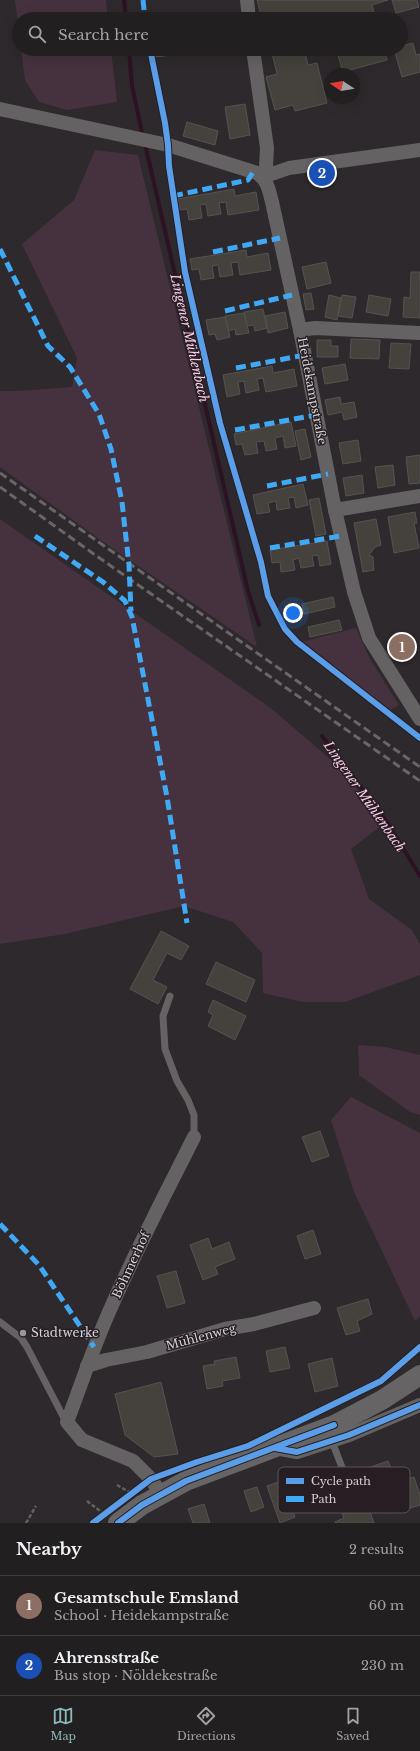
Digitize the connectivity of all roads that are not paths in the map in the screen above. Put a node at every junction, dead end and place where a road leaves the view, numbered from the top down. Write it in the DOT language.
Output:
graph roads {
  1 [pos="247,0"];
  2 [pos="248,12"];
  3 [pos="254,56"];
  4 [pos="0,109"];
  5 [pos="420,150"];
  6 [pos="263,177"];
  7 [pos="300,330"];
  8 [pos="420,333"];
  9 [pos="420,496"];
  10 [pos="335,510"];
  11 [pos="420,719"];
  12 [pos="170,996"];
  13 [pos="194,1137"];
  14 [pos="314,1308"];
  15 [pos="0,1322"];
  16 [pos="87,1366"];
  17 [pos="420,1375"];
  18 [pos="420,1405"];
  19 [pos="66,1422"];
  20 [pos="329,1435"];
  21 [pos="342,1467"];
  22 [pos="156,1487"];
  23 [pos="111,1516"];
  1 -- 2 [label="street"];
  3 -- 6 [label="street"];
  4 -- 6 [label="street"];
  5 -- 6 [label="street"];
  6 -- 7 [label="street, Heidekampstraße"];
  7 -- 8 [label="street"];
  7 -- 10 [label="street, Heidekampstraße"];
  9 -- 10 [label="street"];
  10 -- 11 [label="street, Heidekampstraße"];
  12 -- 13 [label="lane, Böhmerhof"];
  13 -- 16 [label="street, Böhmerhof"];
  14 -- 16 [label="street, Mühlenweg"];
  15 -- 19 [label="lane"];
  16 -- 19 [label="street, Böhmerhof"];
  17 -- 20 [label="main road"];
  18 -- 20 [label="street"];
  19 -- 22 [label="street"];
  20 -- 21 [label="lane"];
  20 -- 22 [label="main road"];
  22 -- 23 [label="main road"];
}
